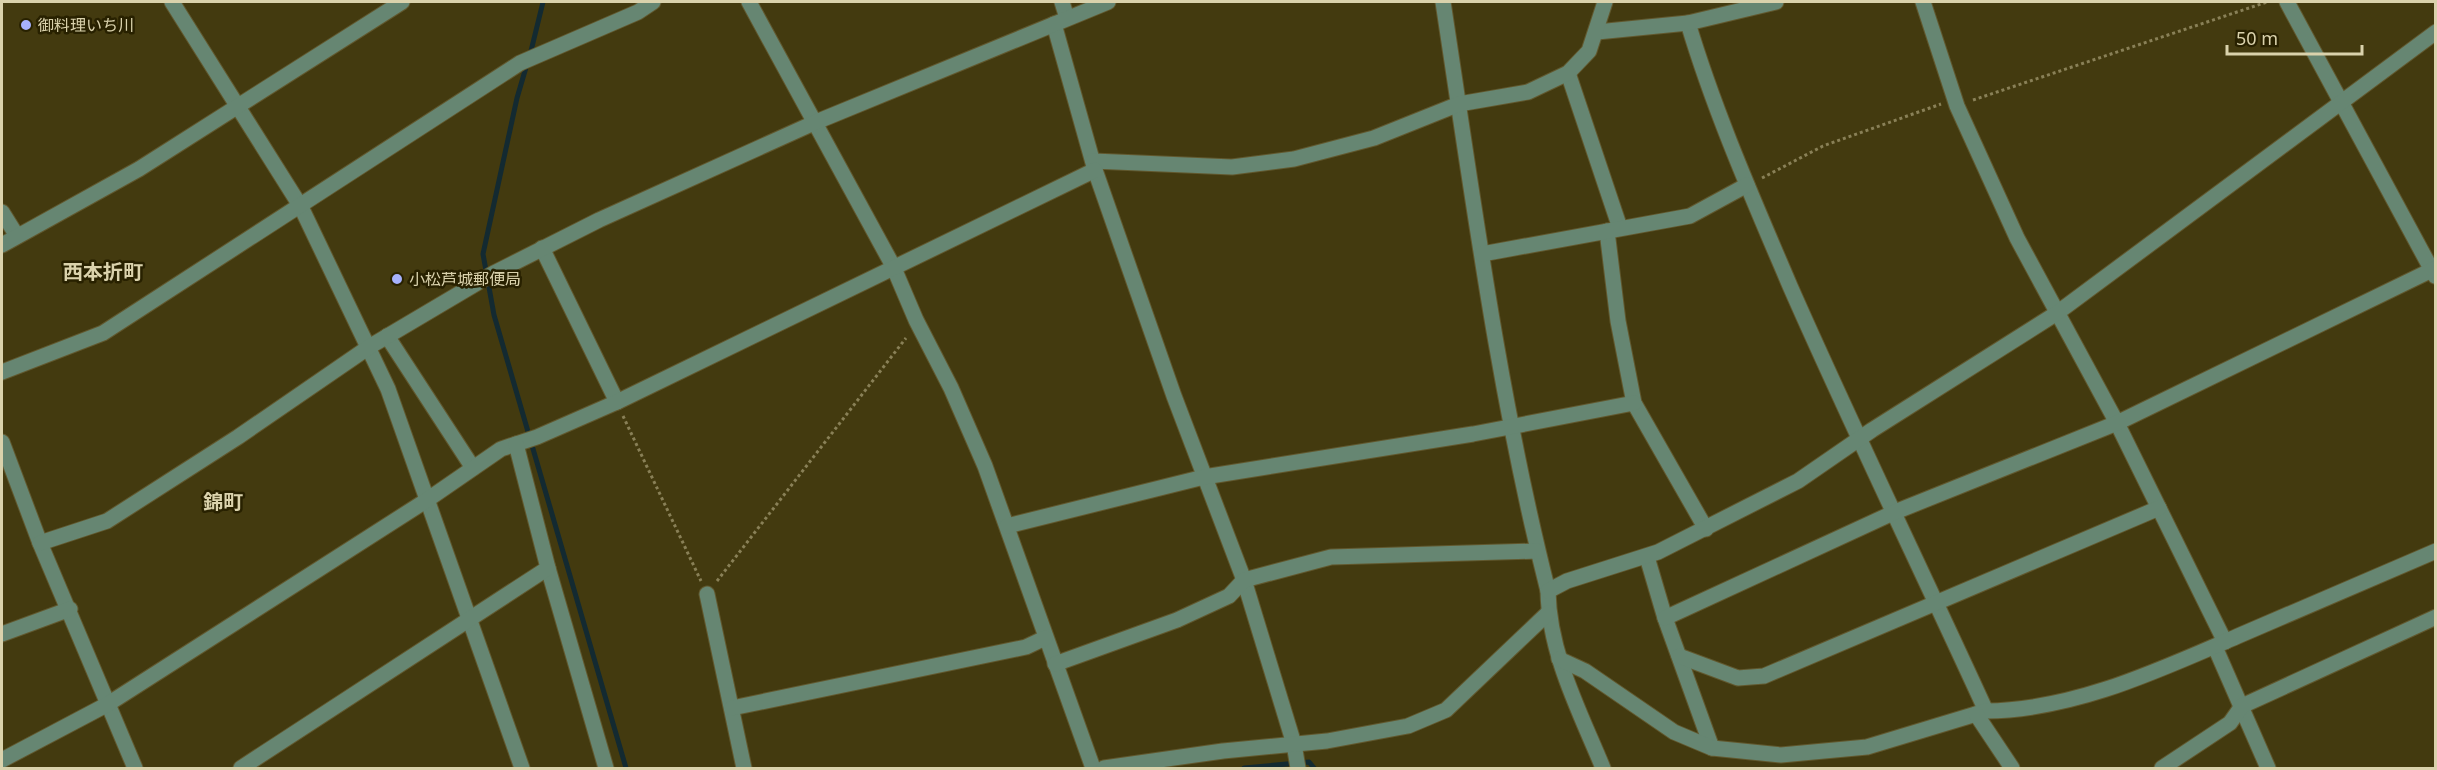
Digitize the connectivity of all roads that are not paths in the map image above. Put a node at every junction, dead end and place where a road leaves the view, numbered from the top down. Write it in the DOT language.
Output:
graph roads {
  1 [pos="172,2"];
  2 [pos="402,2"];
  3 [pos="653,2"];
  4 [pos="749,2"];
  5 [pos="1062,2"];
  6 [pos="1108,2"];
  7 [pos="1443,2"];
  8 [pos="1605,2"];
  9 [pos="1776,2"];
  10 [pos="1923,2"];
  11 [pos="2287,2"];
  12 [pos="1060,21"];
  13 [pos="1688,23"];
  14 [pos="1597,32"];
  15 [pos="2436,32"];
  16 [pos="1568,73"];
  17 [pos="2340,102"];
  18 [pos="1459,104"];
  19 [pos="238,106"];
  20 [pos="816,122"];
  21 [pos="1094,166"];
  22 [pos="1747,185"];
  23 [pos="301,207"];
  24 [pos="2,212"];
  25 [pos="1614,230"];
  26 [pos="17,236"];
  27 [pos="2,245"];
  28 [pos="542,248"];
  29 [pos="1482,254"];
  30 [pos="893,266"];
  31 [pos="2434,272"];
  32 [pos="2057,313"];
  33 [pos="387,336"];
  34 [pos="369,347"];
  35 [pos="2,372"];
  36 [pos="617,402"];
  37 [pos="1634,403"];
  38 [pos="2116,423"];
  39 [pos="1512,427"];
  40 [pos="1857,440"];
  41 [pos="2,442"];
  42 [pos="519,443"];
  43 [pos="473,468"];
  44 [pos="1204,477"];
  45 [pos="427,500"];
  46 [pos="2159,508"];
  47 [pos="1895,513"];
  48 [pos="1007,526"];
  49 [pos="1706,530"];
  50 [pos="40,543"];
  51 [pos="1538,551"];
  52 [pos="2436,551"];
  53 [pos="1647,557"];
  54 [pos="548,568"];
  55 [pos="1244,580"];
  56 [pos="1548,591"];
  57 [pos="707,594"];
  58 [pos="1936,603"];
  59 [pos="70,609"];
  60 [pos="1548,614"];
  61 [pos="2436,617"];
  62 [pos="1665,618"];
  63 [pos="470,619"];
  64 [pos="2,634"];
  65 [pos="1045,638"];
  66 [pos="2220,644"];
  67 [pos="1679,656"];
  68 [pos="1558,659"];
  69 [pos="1055,664"];
  70 [pos="108,704"];
  71 [pos="2242,706"];
  72 [pos="732,708"];
  73 [pos="1981,713"];
  74 [pos="1712,748"];
  75 [pos="1295,755"];
  76 [pos="2,760"];
  77 [pos="135,768"];
  78 [pos="241,768"];
  79 [pos="522,768"];
  80 [pos="606,768"];
  81 [pos="744,768"];
  82 [pos="1093,768"];
  83 [pos="1104,768"];
  84 [pos="1603,768"];
  85 [pos="2013,768"];
  86 [pos="2162,768"];
  87 [pos="2268,768"];
  1 -- 19 [label="street"];
  2 -- 19 [label="street"];
  3 -- 23 [label="street"];
  4 -- 20 [label="street"];
  5 -- 12 [label="street"];
  6 -- 12 [label="street"];
  7 -- 18 [label="street"];
  8 -- 14 [label="street"];
  9 -- 13 [label="street"];
  10 -- 32 [label="street"];
  11 -- 17 [label="street"];
  12 -- 20 [label="street"];
  12 -- 21 [label="street"];
  13 -- 14 [label="street"];
  13 -- 22 [label="street"];
  14 -- 16 [label="street"];
  15 -- 17 [label="street"];
  16 -- 18 [label="street"];
  16 -- 25 [label="street"];
  17 -- 31 [label="street"];
  17 -- 32 [label="street"];
  18 -- 21 [label="street"];
  18 -- 29 [label="street"];
  19 -- 23 [label="street"];
  19 -- 26 [label="street"];
  20 -- 28 [label="street"];
  20 -- 30 [label="street"];
  21 -- 30 [label="street"];
  21 -- 44 [label="street"];
  22 -- 25 [label="street"];
  22 -- 40 [label="street"];
  23 -- 34 [label="street"];
  23 -- 35 [label="street"];
  24 -- 26 [label="street"];
  25 -- 29 [label="street"];
  25 -- 37 [label="street"];
  26 -- 27 [label="street"];
  28 -- 33 [label="street"];
  28 -- 36 [label="street"];
  29 -- 39 [label="street"];
  30 -- 36 [label="street"];
  30 -- 48 [label="street"];
  31 -- 38 [label="street"];
  32 -- 38 [label="street"];
  32 -- 40 [label="street"];
  33 -- 34 [label="street"];
  33 -- 43 [label="street"];
  34 -- 45 [label="street"];
  34 -- 50 [label="street"];
  36 -- 42 [label="street"];
  37 -- 39 [label="street"];
  37 -- 49 [label="street"];
  38 -- 46 [label="street"];
  38 -- 47 [label="street"];
  39 -- 44 [label="street"];
  39 -- 51 [label="street"];
  40 -- 47 [label="street"];
  40 -- 49 [label="street"];
  41 -- 50 [label="street"];
  42 -- 43 [label="street"];
  42 -- 54 [label="street"];
  43 -- 45 [label="street"];
  44 -- 48 [label="street"];
  44 -- 55 [label="street"];
  45 -- 63 [label="street"];
  45 -- 70 [label="street"];
  46 -- 58 [label="street"];
  46 -- 66 [label="street"];
  47 -- 58 [label="street"];
  47 -- 62 [label="street"];
  48 -- 65 [label="street"];
  49 -- 53 [label="street"];
  50 -- 59 [label="street"];
  51 -- 55 [label="street"];
  51 -- 56 [label="street"];
  52 -- 66 [label="street"];
  53 -- 56 [label="street"];
  53 -- 62 [label="street"];
  54 -- 63 [label="street"];
  54 -- 80 [label="street"];
  55 -- 69 [label="street"];
  55 -- 75 [label="street"];
  56 -- 60 [label="street"];
  57 -- 72 [label="street"];
  58 -- 67 [label="street"];
  58 -- 73 [label="street"];
  59 -- 64 [label="street"];
  59 -- 70 [label="street"];
  60 -- 68 [label="street"];
  60 -- 75 [label="street"];
  61 -- 71 [label="street"];
  62 -- 67 [label="street"];
  63 -- 78 [label="street"];
  63 -- 79 [label="street"];
  65 -- 69 [label="street"];
  65 -- 72 [label="street"];
  66 -- 71 [label="street"];
  66 -- 73 [label="street"];
  67 -- 74 [label="street"];
  68 -- 74 [label="street"];
  68 -- 84 [label="street"];
  69 -- 82 [label="street"];
  70 -- 76 [label="street"];
  70 -- 77 [label="street"];
  71 -- 86 [label="street"];
  71 -- 87 [label="street"];
  72 -- 81 [label="street"];
  73 -- 74 [label="street"];
  73 -- 85 [label="street"];
  75 -- 83 [label="street"];
}
